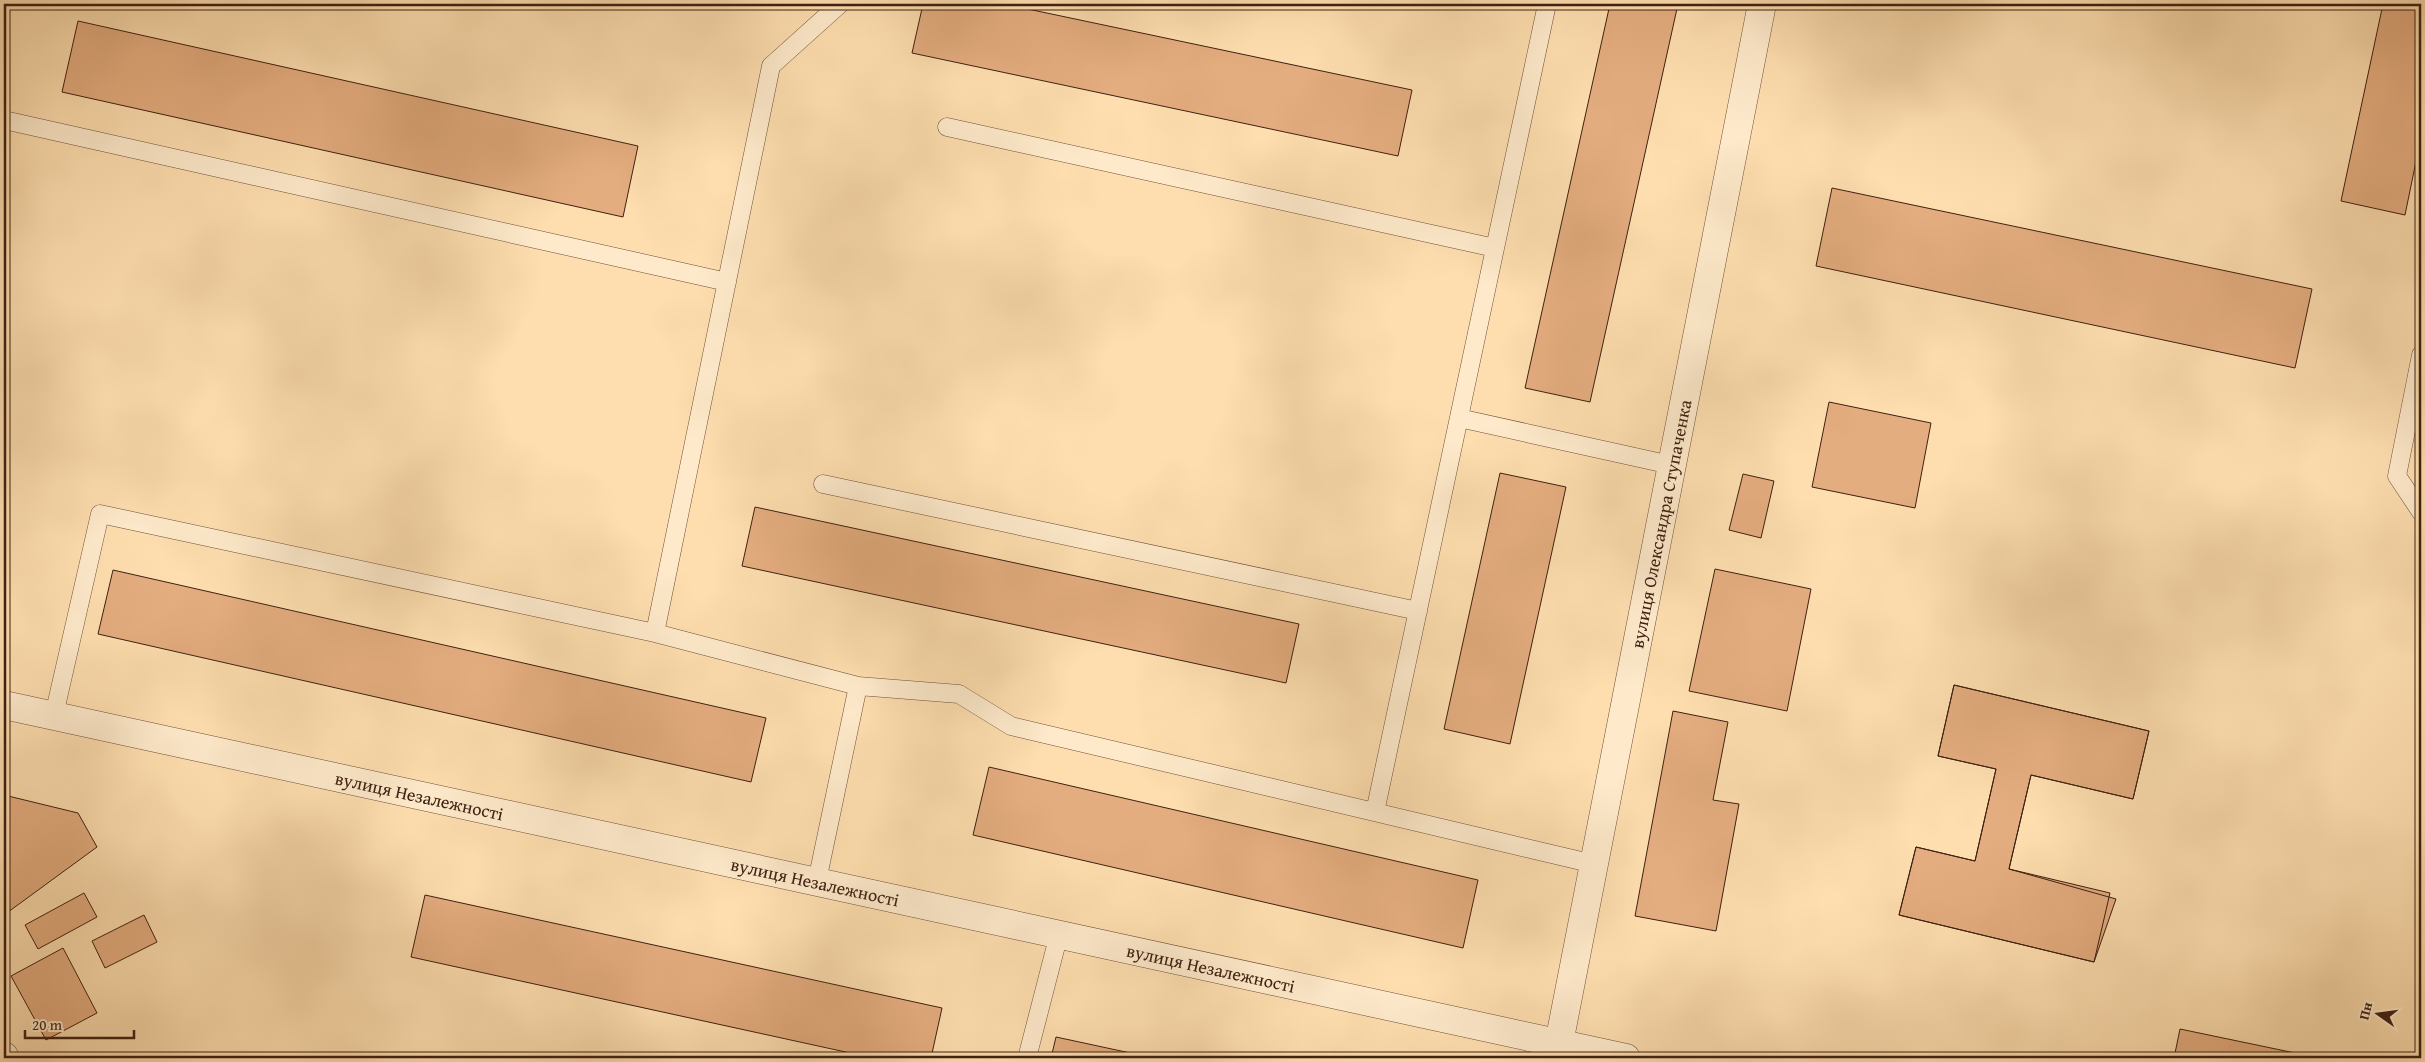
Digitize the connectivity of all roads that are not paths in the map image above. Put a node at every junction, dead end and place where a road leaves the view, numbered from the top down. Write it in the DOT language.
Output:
graph roads {
  1 [pos="840,4"];
  2 [pos="1547,4"];
  3 [pos="1762,4"];
  4 [pos="4,120"];
  5 [pos="948,127"];
  6 [pos="1495,248"];
  7 [pos="727,282"];
  8 [pos="2421,355"];
  9 [pos="1459,418"];
  10 [pos="1672,465"];
  11 [pos="823,484"];
  12 [pos="2421,512"];
  13 [pos="1418,611"];
  14 [pos="655,633"];
  15 [pos="858,686"];
  16 [pos="4,705"];
  17 [pos="54,714"];
  18 [pos="1375,812"];
  19 [pos="1594,864"];
  20 [pos="817,881"];
  21 [pos="1059,934"];
  22 [pos="1559,1043"];
  23 [pos="1027,1058"];
  24 [pos="1626,1058"];
  1 -- 7 [label="lane"];
  2 -- 6 [label="lane"];
  3 -- 10 [label="street, вулиця Олександра Ступаченка"];
  4 -- 7 [label="lane"];
  5 -- 6 [label="lane"];
  6 -- 9 [label="lane"];
  7 -- 14 [label="lane"];
  8 -- 12 [label="lane"];
  9 -- 10 [label="lane"];
  9 -- 13 [label="lane"];
  10 -- 19 [label="street, вулиця Олександра Ступаченка"];
  11 -- 13 [label="lane"];
  13 -- 18 [label="lane"];
  14 -- 15 [label="lane"];
  14 -- 17 [label="lane"];
  15 -- 18 [label="lane"];
  15 -- 20 [label="lane"];
  16 -- 17 [label="street, вулиця Незалежності"];
  17 -- 20 [label="street, вулиця Незалежності"];
  18 -- 19 [label="lane"];
  19 -- 22 [label="street, вулиця Олександра Ступаченка"];
  20 -- 21 [label="street, вулиця Незалежності"];
  21 -- 22 [label="street, вулиця Незалежності"];
  21 -- 23 [label="lane"];
  22 -- 24 [label="street, вулиця Незалежності"];
}
